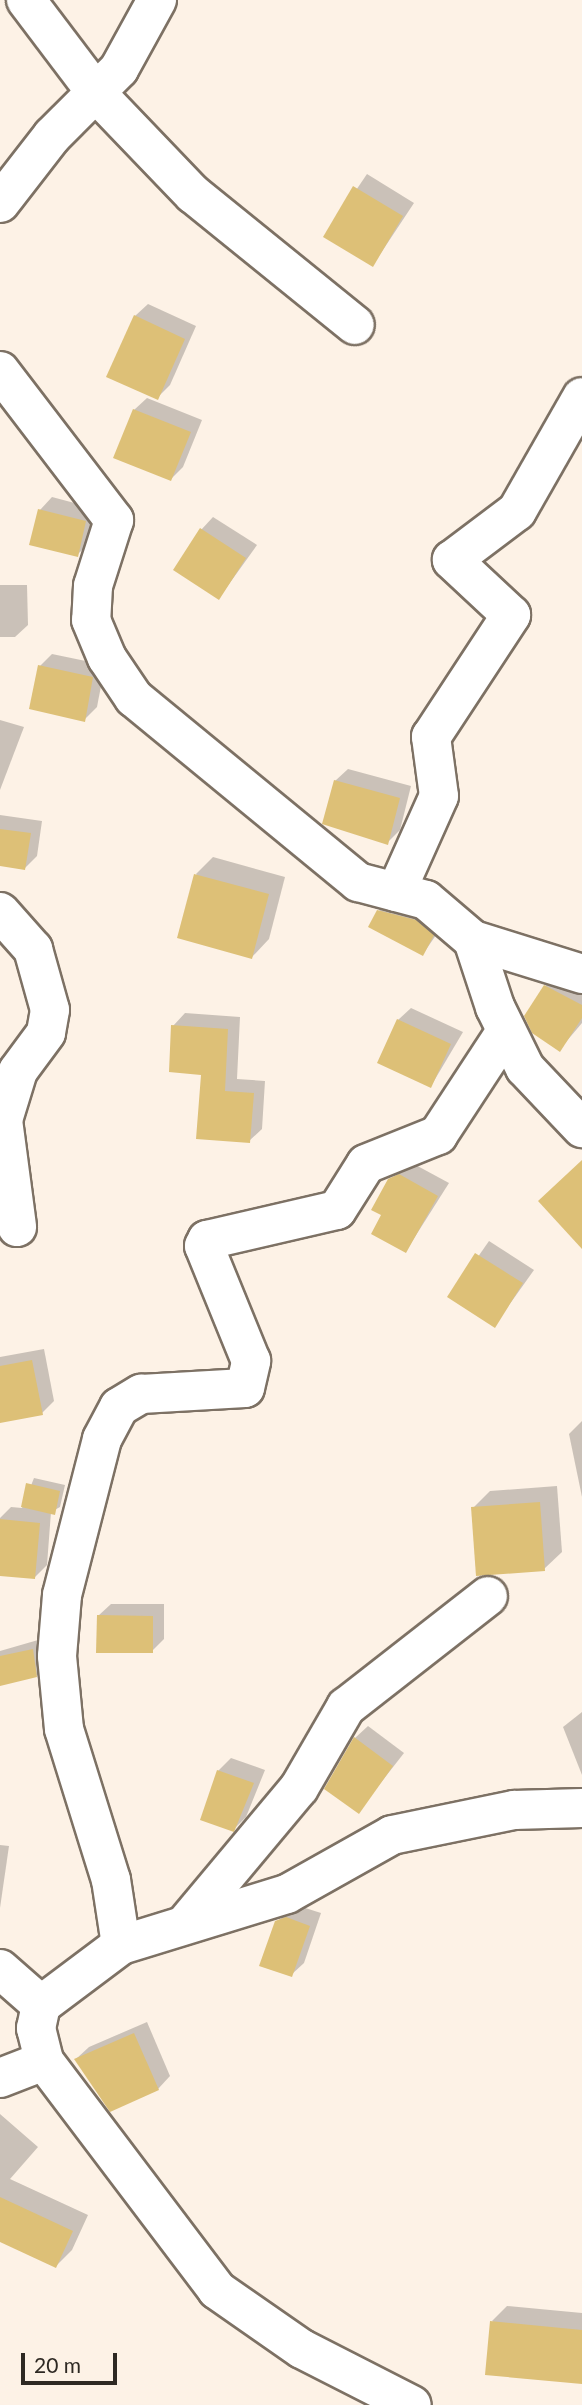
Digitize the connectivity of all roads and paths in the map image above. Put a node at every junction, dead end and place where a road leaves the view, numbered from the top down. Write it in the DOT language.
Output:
graph roads {
  1 [pos="26,0"];
  2 [pos="157,0"];
  3 [pos="97,94"];
  4 [pos="0,203"];
  5 [pos="355,325"];
  6 [pos="0,371"];
  7 [pos="582,397"];
  8 [pos="396,891"];
  9 [pos="0,912"];
  10 [pos="473,940"];
  11 [pos="582,974"];
  12 [pos="506,1031"];
  13 [pos="582,1128"];
  14 [pos="11,1204"];
  15 [pos="488,1596"];
  16 [pos="582,1808"];
  17 [pos="186,1923"];
  18 [pos="121,1945"];
  19 [pos="0,1969"];
  20 [pos="41,2005"];
  21 [pos="44,2061"];
  22 [pos="0,2078"];
  23 [pos="412,2405"];
  1 -- 3 [label="street"];
  2 -- 3 [label="street"];
  3 -- 4 [label="street"];
  3 -- 5 [label="street"];
  6 -- 8 [label="street"];
  7 -- 8 [label="street"];
  8 -- 10 [label="street"];
  9 -- 14 [label="street"];
  10 -- 11 [label="street"];
  10 -- 12 [label="street"];
  12 -- 13 [label="street"];
  12 -- 18 [label="street"];
  15 -- 17 [label="street"];
  16 -- 17 [label="street"];
  17 -- 18 [label="street"];
  18 -- 20 [label="street"];
  19 -- 20 [label="street"];
  20 -- 21 [label="street"];
  21 -- 22 [label="street"];
  21 -- 23 [label="street"];
}
